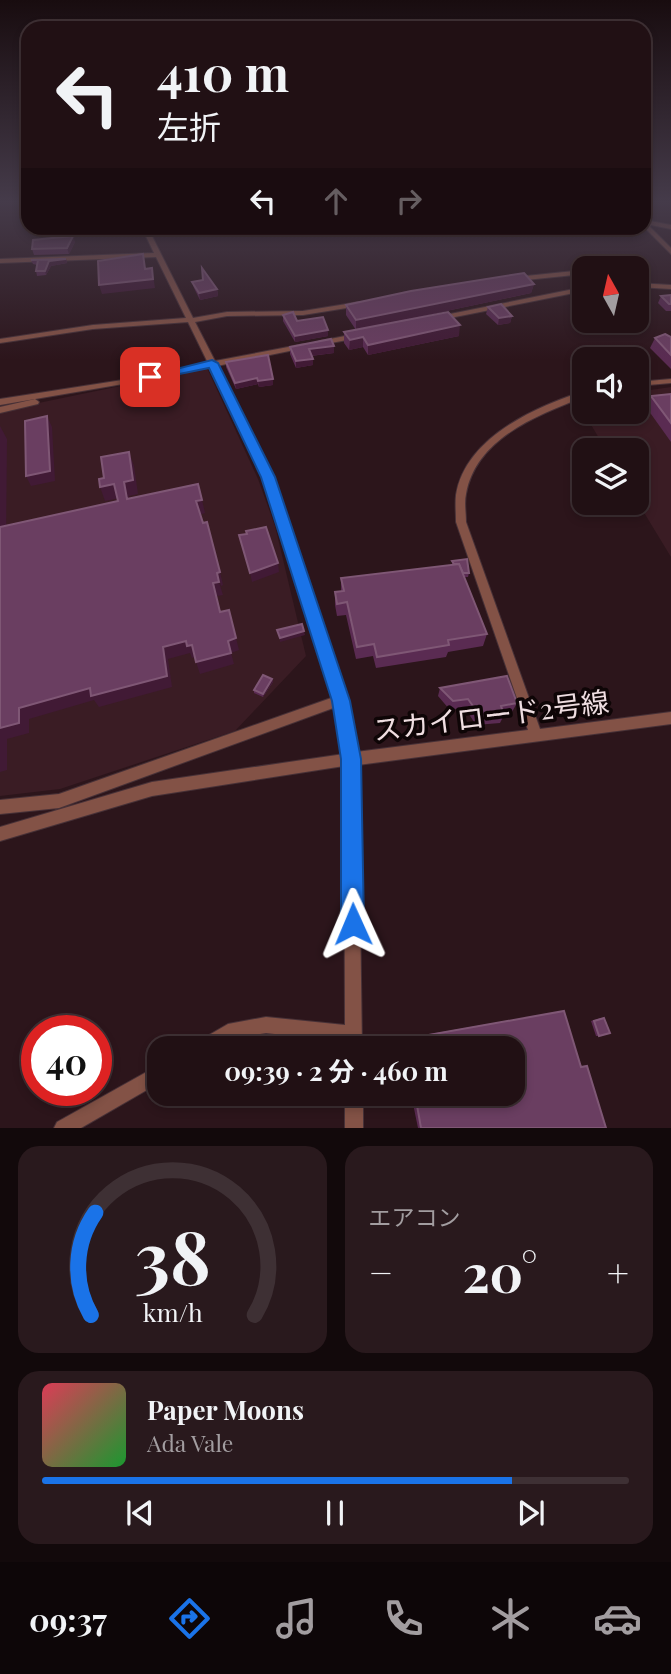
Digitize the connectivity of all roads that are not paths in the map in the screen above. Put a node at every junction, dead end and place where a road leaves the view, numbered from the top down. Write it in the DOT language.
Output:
graph roads {
  1 [pos="158,255"];
  2 [pos="0,261"];
  3 [pos="572,273"];
  4 [pos="503,281"];
  5 [pos="649,286"];
  6 [pos="671,287"];
  7 [pos="572,291"];
  8 [pos="365,303"];
  9 [pos="191,320"];
  10 [pos="433,320"];
  11 [pos="362,334"];
  12 [pos="0,341"];
  13 [pos="212,363"];
  14 [pos="671,381"];
  15 [pos="117,383"];
  16 [pos="649,383"];
  17 [pos="572,399"];
  18 [pos="0,402"];
  19 [pos="0,410"];
  20 [pos="341,701"];
  21 [pos="671,718"];
  22 [pos="536,735"];
  23 [pos="351,759"];
  24 [pos="0,807"];
  25 [pos="0,834"];
  26 [pos="224,1036"];
  27 [pos="326,1036"];
  28 [pos="354,1036"];
  29 [pos="147,1081"];
  30 [pos="354,1106"];
  31 [pos="63,1128"];
  32 [pos="354,1128"];
  1 -- 2 [label="street"];
  1 -- 9 [label="street"];
  3 -- 4 [label="street"];
  5 -- 6 [label="street"];
  7 -- 10 [label="street"];
  8 -- 9 [label="street"];
  9 -- 12 [label="street"];
  9 -- 13 [label="street"];
  11 -- 13 [label="street"];
  13 -- 15 [label="street"];
  13 -- 20 [label="street"];
  14 -- 16 [label="street"];
  15 -- 18 [label="street"];
  15 -- 19 [label="street"];
  17 -- 22 [label="street"];
  20 -- 23 [label="street"];
  20 -- 24 [label="street"];
  21 -- 22 [label="street, スカイロード2号線"];
  22 -- 23 [label="street, スカイロード2号線"];
  23 -- 25 [label="street, スカイロード2号線"];
  23 -- 28 [label="street"];
  26 -- 27 [label="street"];
  29 -- 31 [label="street"];
  30 -- 32 [label="street"];
}
